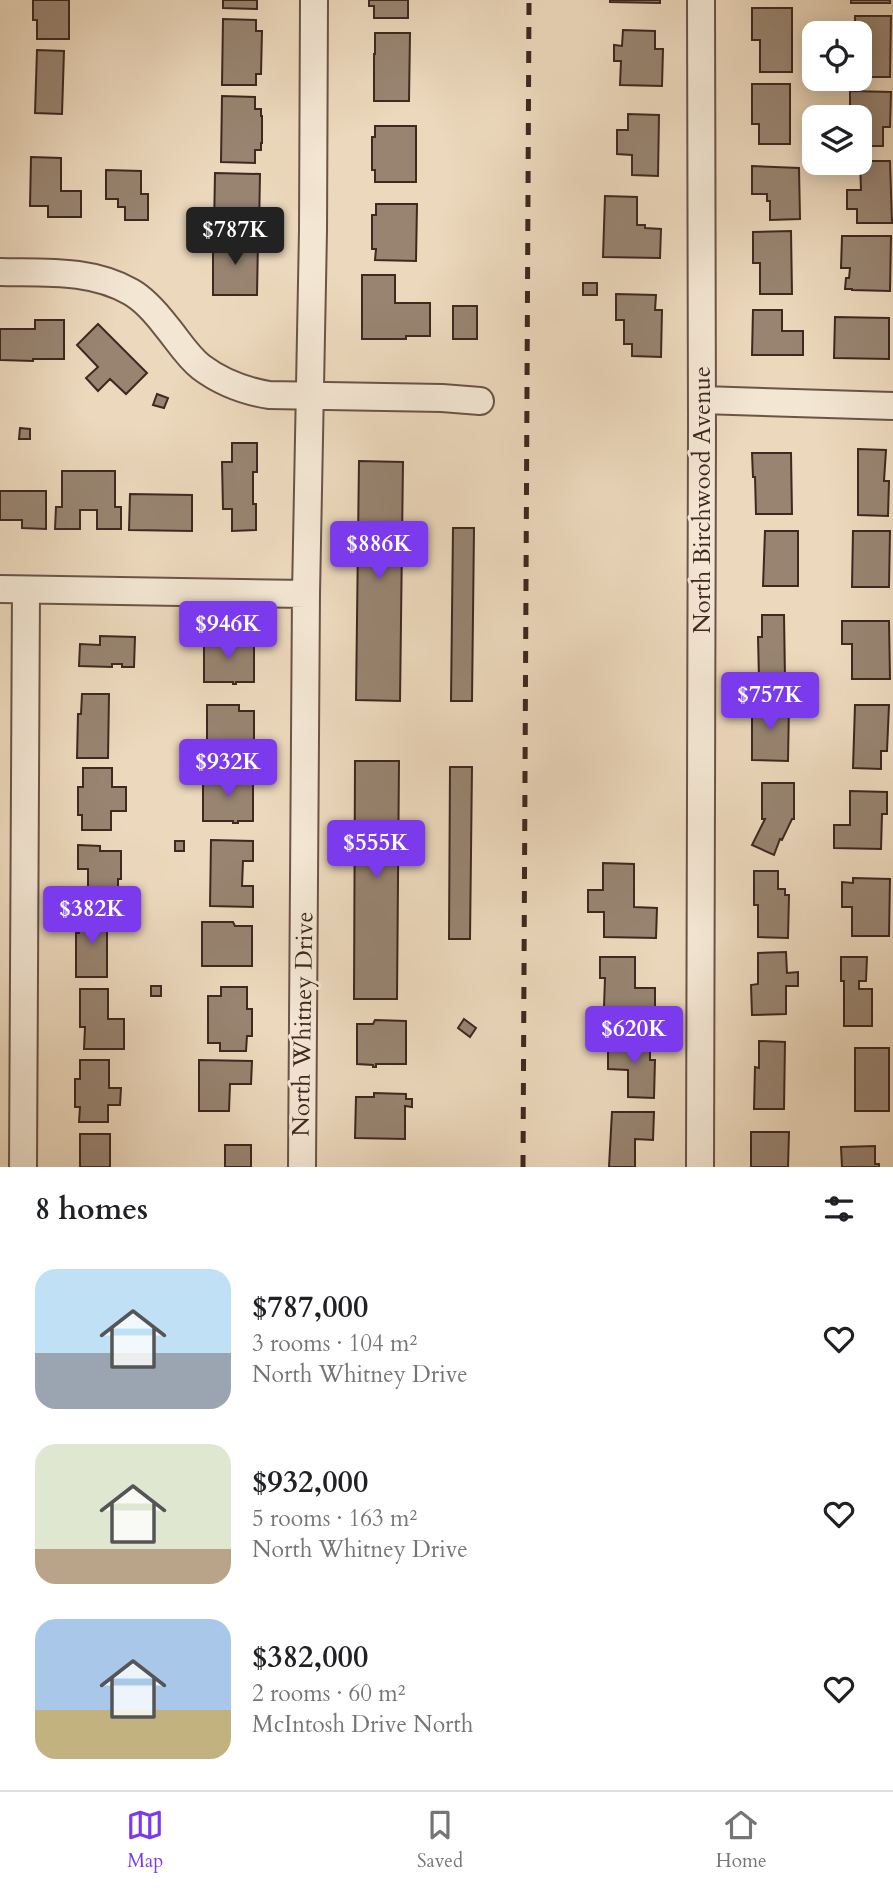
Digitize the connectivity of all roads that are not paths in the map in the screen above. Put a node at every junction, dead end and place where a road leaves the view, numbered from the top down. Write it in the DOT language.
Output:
graph roads {
  1 [pos="314,0"];
  2 [pos="701,0"];
  3 [pos="0,272"];
  4 [pos="310,396"];
  5 [pos="702,400"];
  6 [pos="480,401"];
  7 [pos="893,406"];
  8 [pos="13,590"];
  9 [pos="306,594"];
  10 [pos="23,1167"];
  11 [pos="302,1167"];
  12 [pos="701,1167"];
  1 -- 4 [label="street, North Whitney Drive"];
  2 -- 5 [label="street, North Birchwood Avenue"];
  3 -- 4 [label="street"];
  4 -- 6 [label="street"];
  4 -- 9 [label="street, North Whitney Drive"];
  5 -- 7 [label="street"];
  5 -- 12 [label="street, North Birchwood Avenue"];
  8 -- 9 [label="street"];
  8 -- 10 [label="street"];
  9 -- 11 [label="street, North Whitney Drive"];
}
